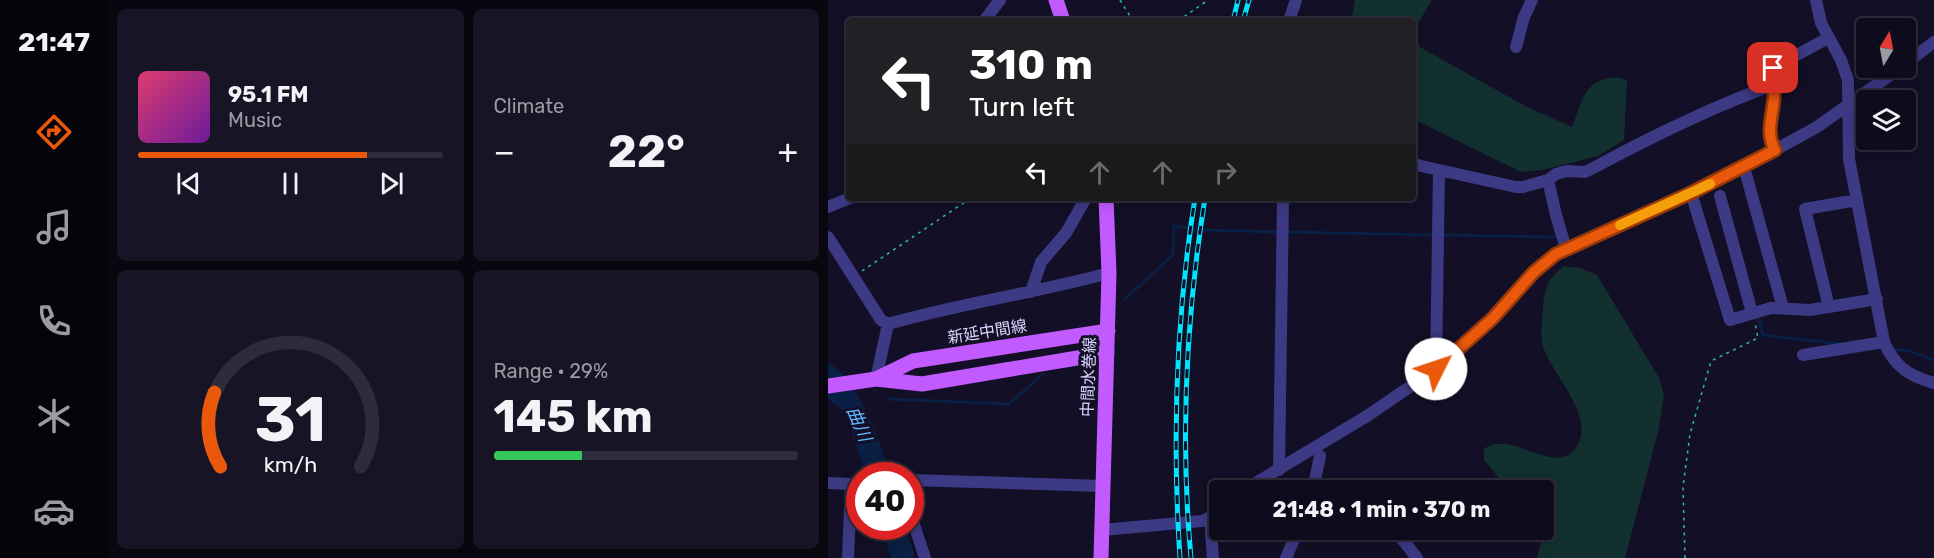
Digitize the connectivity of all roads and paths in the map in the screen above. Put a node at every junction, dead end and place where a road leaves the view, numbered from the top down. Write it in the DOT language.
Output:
graph roads {
  1 [pos="1000,0"];
  2 [pos="1056,0"];
  3 [pos="1119,0"];
  4 [pos="1208,0"];
  5 [pos="1296,0"];
  6 [pos="1532,0"];
  7 [pos="1816,0"];
  8 [pos="986,18"];
  9 [pos="1062,18"];
  10 [pos="1131,18"];
  11 [pos="1182,18"];
  12 [pos="1290,18"];
  13 [pos="1828,38"];
  14 [pos="1934,42"];
  15 [pos="1516,48"];
  16 [pos="1916,56"];
  17 [pos="1886,78"];
  18 [pos="1773,85"];
  19 [pos="1848,105"];
  20 [pos="1775,150"];
  21 [pos="1416,164"];
  22 [pos="1744,167"];
  23 [pos="1439,170"];
  24 [pos="1548,180"];
  25 [pos="1691,193"];
  26 [pos="1720,196"];
  27 [pos="846,200"];
  28 [pos="1857,200"];
  29 [pos="966,201"];
  30 [pos="1084,201"];
  31 [pos="1106,201"];
  32 [pos="1283,201"];
  33 [pos="828,207"];
  34 [pos="828,237"];
  35 [pos="1566,249"];
  36 [pos="1109,273"];
  37 [pos="852,277"];
  38 [pos="1031,292"];
  39 [pos="1877,299"];
  40 [pos="1829,307"];
  41 [pos="1783,308"];
  42 [pos="1752,313"];
  43 [pos="888,324"];
  44 [pos="1108,331"];
  45 [pos="1884,342"];
  46 [pos="1107,353"];
  47 [pos="1803,355"];
  48 [pos="1436,369"];
  49 [pos="876,379"];
  50 [pos="1934,383"];
  51 [pos="828,386"];
  52 [pos="1320,456"];
  53 [pos="1279,470"];
  54 [pos="924,480"];
  55 [pos="1262,480"];
  56 [pos="1315,480"];
  57 [pos="828,483"];
  58 [pos="846,483"];
  59 [pos="1104,486"];
  60 [pos="1209,519"];
  61 [pos="1102,530"];
  62 [pos="850,540"];
  63 [pos="919,540"];
  64 [pos="1214,540"];
  65 [pos="1294,540"];
  66 [pos="1403,540"];
  67 [pos="848,558"];
  68 [pos="925,558"];
  69 [pos="1101,558"];
  70 [pos="1213,558"];
  71 [pos="1286,558"];
  72 [pos="1417,558"];
  73 [pos="1685,558"];
  1 -- 8 [label="street"];
  2 -- 9 [label="main road"];
  3 -- 10 [label="path"];
  4 -- 11 [label="path"];
  5 -- 12 [label="street"];
  6 -- 15 [label="street"];
  7 -- 13 [label="street"];
  13 -- 18 [label="street"];
  13 -- 19 [label="street"];
  14 -- 16 [label="street"];
  17 -- 19 [label="street"];
  18 -- 20 [label="street"];
  18 -- 24 [label="street"];
  19 -- 20 [label="street"];
  19 -- 28 [label="street"];
  20 -- 22 [label="street"];
  21 -- 23 [label="street"];
  22 -- 25 [label="street"];
  22 -- 41 [label="street"];
  23 -- 24 [label="street"];
  23 -- 48 [label="street"];
  24 -- 35 [label="street"];
  25 -- 35 [label="street"];
  25 -- 42 [label="street"];
  26 -- 42 [label="street"];
  27 -- 33 [label="street"];
  28 -- 39 [label="street"];
  28 -- 40 [label="street"];
  29 -- 37 [label="path"];
  30 -- 38 [label="street"];
  31 -- 36 [label="main road, 中間水巻線"];
  32 -- 53 [label="street"];
  34 -- 37 [label="street"];
  35 -- 48 [label="street"];
  36 -- 38 [label="street"];
  36 -- 44 [label="main road, 中間水巻線"];
  37 -- 43 [label="street"];
  38 -- 43 [label="street"];
  39 -- 40 [label="street"];
  39 -- 45 [label="street"];
  40 -- 41 [label="street"];
  41 -- 42 [label="street"];
  42 -- 73 [label="path"];
  43 -- 49 [label="street"];
  44 -- 46 [label="main road, 中間水巻線"];
  44 -- 49 [label="main road, 新延中間線"];
  45 -- 47 [label="street"];
  45 -- 50 [label="street"];
  46 -- 49 [label="main road, 新延中間線"];
  46 -- 59 [label="main road, 中間水巻線"];
  48 -- 53 [label="street"];
  49 -- 51 [label="main road, 新延中間線"];
  52 -- 56 [label="street"];
  53 -- 55 [label="street"];
  54 -- 59 [label="street"];
  57 -- 58 [label="street"];
  59 -- 61 [label="main road, 中間水巻線"];
  60 -- 61 [label="street"];
  61 -- 69 [label="main road, 中間水巻線"];
  62 -- 67 [label="street"];
  63 -- 68 [label="street"];
  64 -- 70 [label="street"];
  65 -- 71 [label="street"];
  66 -- 72 [label="street"];
}
